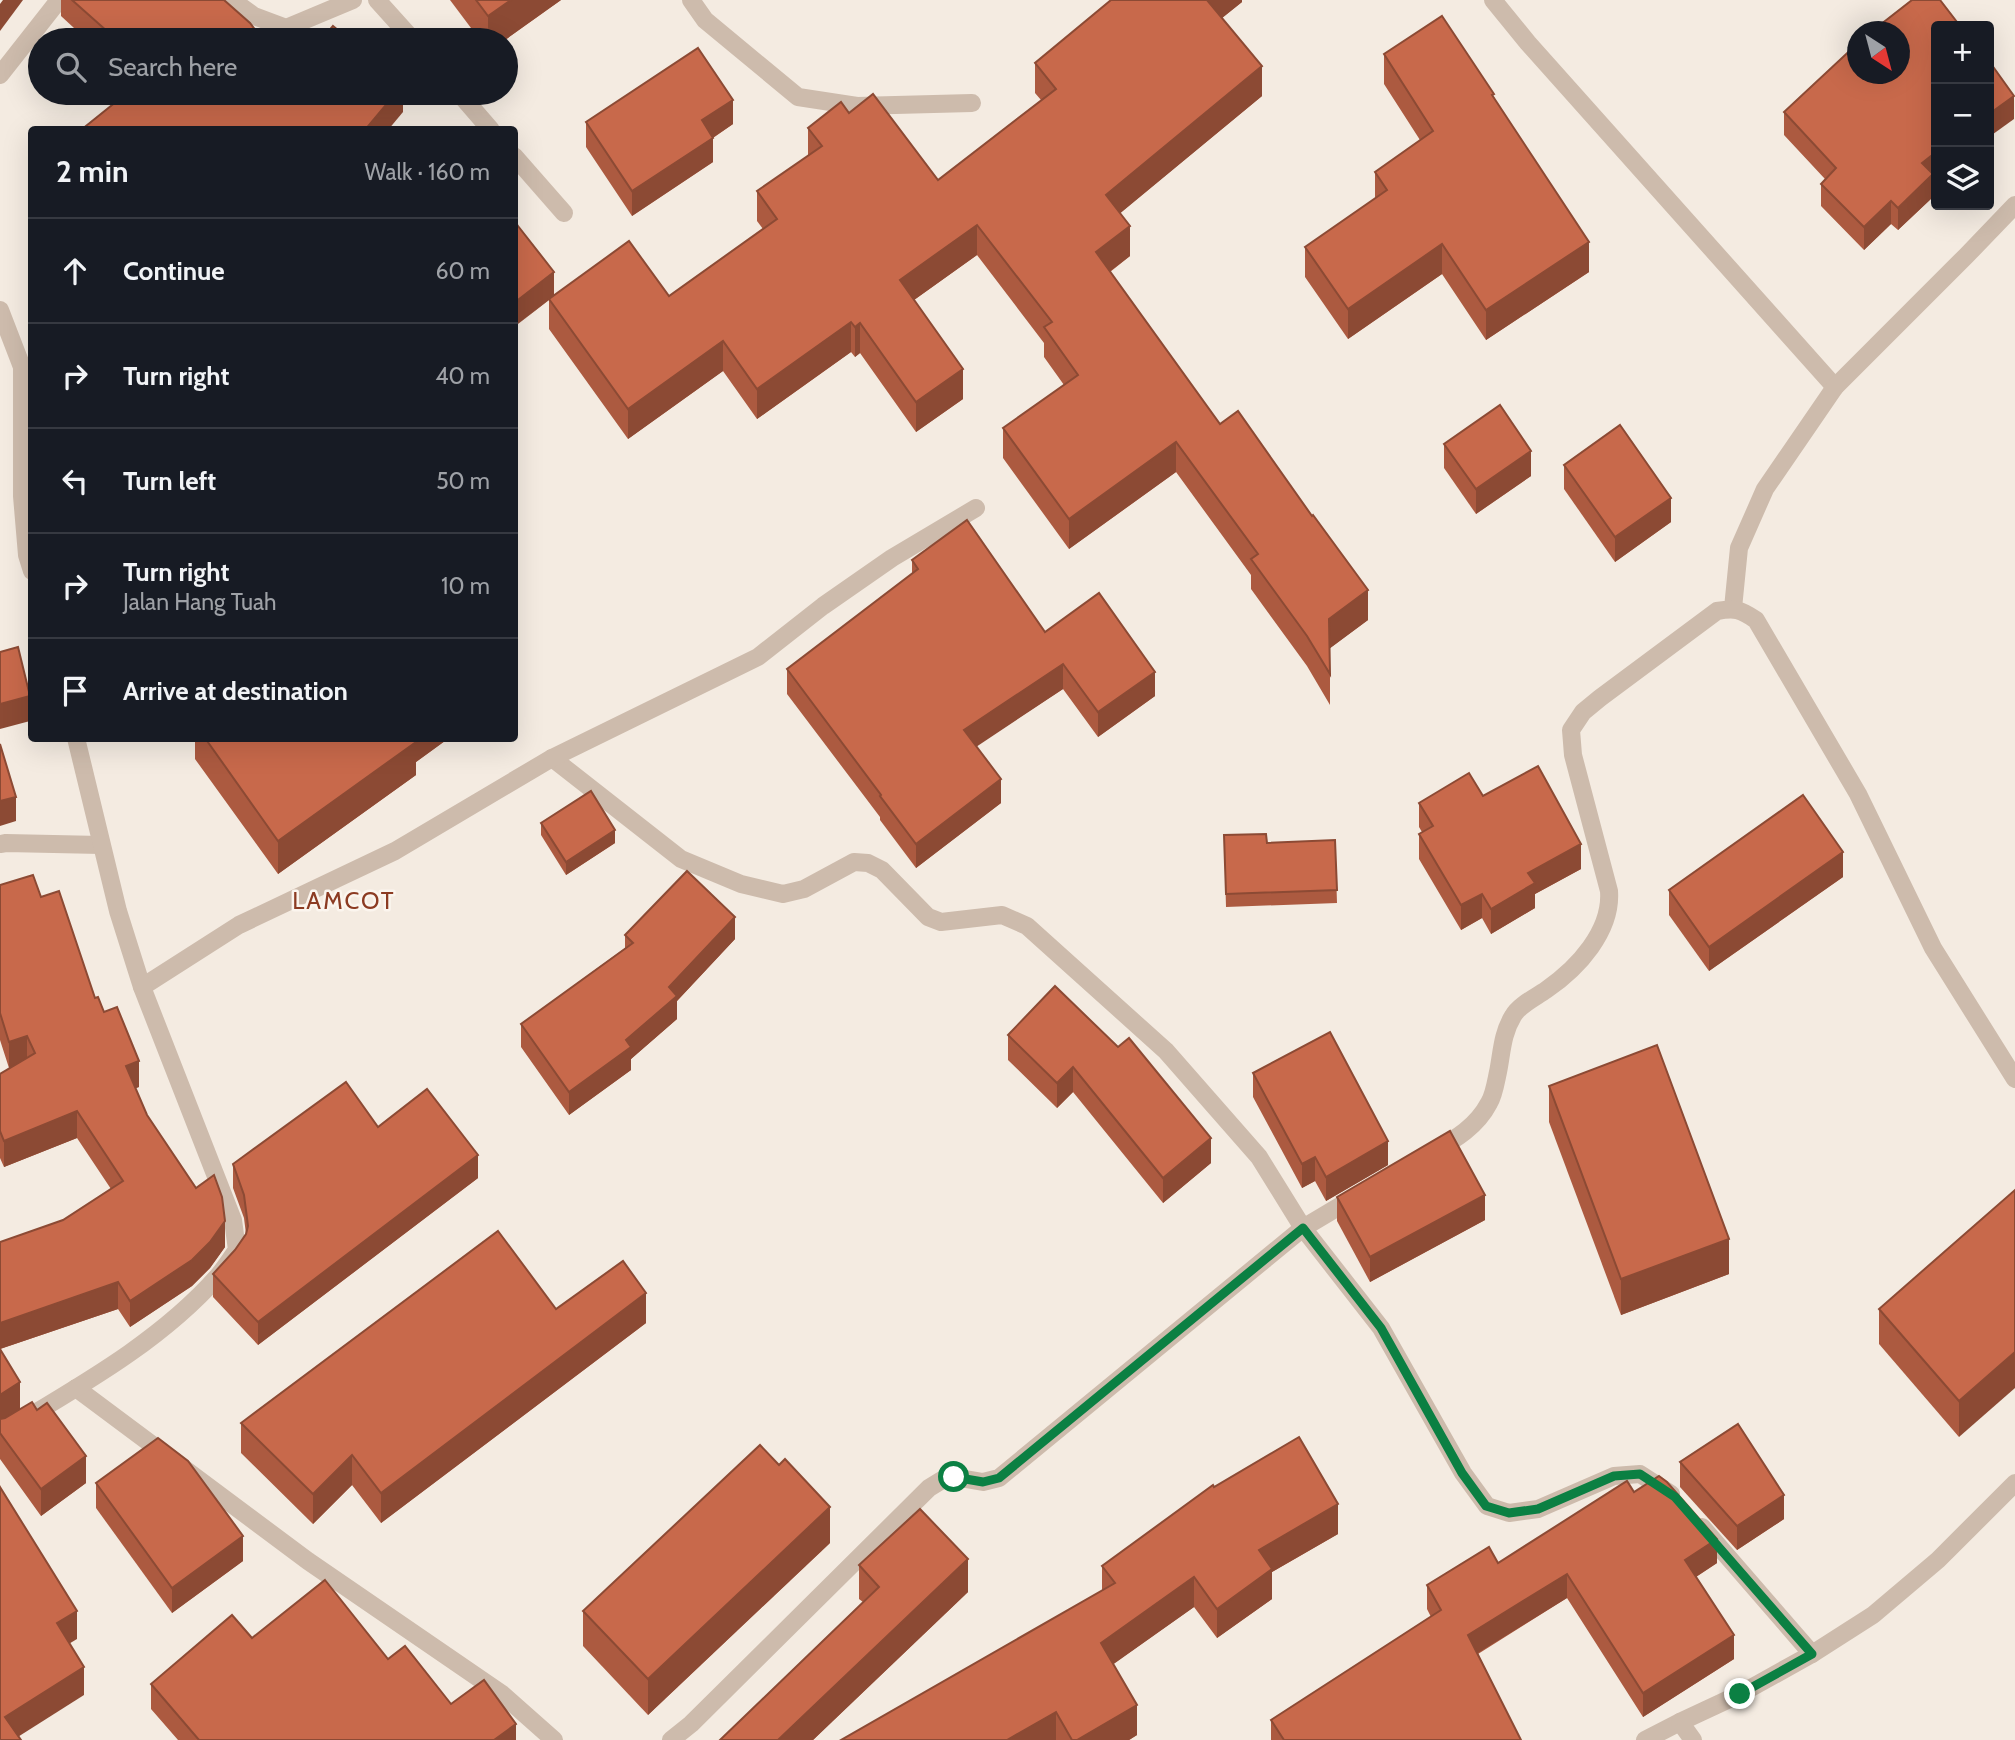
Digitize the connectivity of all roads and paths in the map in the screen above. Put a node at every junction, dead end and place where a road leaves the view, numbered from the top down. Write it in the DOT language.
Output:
graph roads {
  1 [pos="59,0"];
  2 [pos="232,0"];
  3 [pos="353,0"];
  4 [pos="377,0"];
  5 [pos="691,0"];
  6 [pos="1493,0"];
  7 [pos="37,28"];
  8 [pos="402,28"];
  9 [pos="28,39"];
  10 [pos="0,75"];
  11 [pos="972,103"];
  12 [pos="469,105"];
  13 [pos="488,126"];
  14 [pos="518,161"];
  15 [pos="2015,205"];
  16 [pos="564,213"];
  17 [pos="0,310"];
  18 [pos="1835,387"];
  19 [pos="975,508"];
  20 [pos="28,558"];
  21 [pos="1733,608"];
  22 [pos="77,742"];
  23 [pos="552,758"];
  24 [pos="0,844"];
  25 [pos="101,845"];
  26 [pos="142,987"];
  27 [pos="2015,1079"];
  28 [pos="1418,1161"];
  29 [pos="1372,1187"];
  30 [pos="1303,1228"];
  31 [pos="76,1388"];
  32 [pos="0,1434"];
  33 [pos="2015,1483"];
  34 [pos="1812,1654"];
  35 [pos="1680,1722"];
  36 [pos="554,1740"];
  37 [pos="671,1740"];
  38 [pos="1645,1740"];
  39 [pos="1693,1740"];
  1 -- 7 [label="street"];
  2 -- 3 [label="street"];
  4 -- 8 [label="street"];
  5 -- 11 [label="street"];
  6 -- 18 [label="street"];
  9 -- 10 [label="street"];
  12 -- 13 [label="street"];
  14 -- 16 [label="street"];
  15 -- 18 [label="street"];
  17 -- 20 [label="street"];
  18 -- 21 [label="street"];
  19 -- 23 [label="street"];
  21 -- 27 [label="street"];
  21 -- 28 [label="street"];
  22 -- 25 [label="street"];
  23 -- 26 [label="street"];
  23 -- 30 [label="street"];
  24 -- 25 [label="street"];
  25 -- 26 [label="street"];
  26 -- 31 [label="street"];
  29 -- 30 [label="street"];
  30 -- 34 [label="street"];
  30 -- 37 [label="street"];
  31 -- 32 [label="street"];
  31 -- 36 [label="street"];
  33 -- 34 [label="street"];
  34 -- 35 [label="street"];
  35 -- 38 [label="street"];
  35 -- 39 [label="street"];
}
